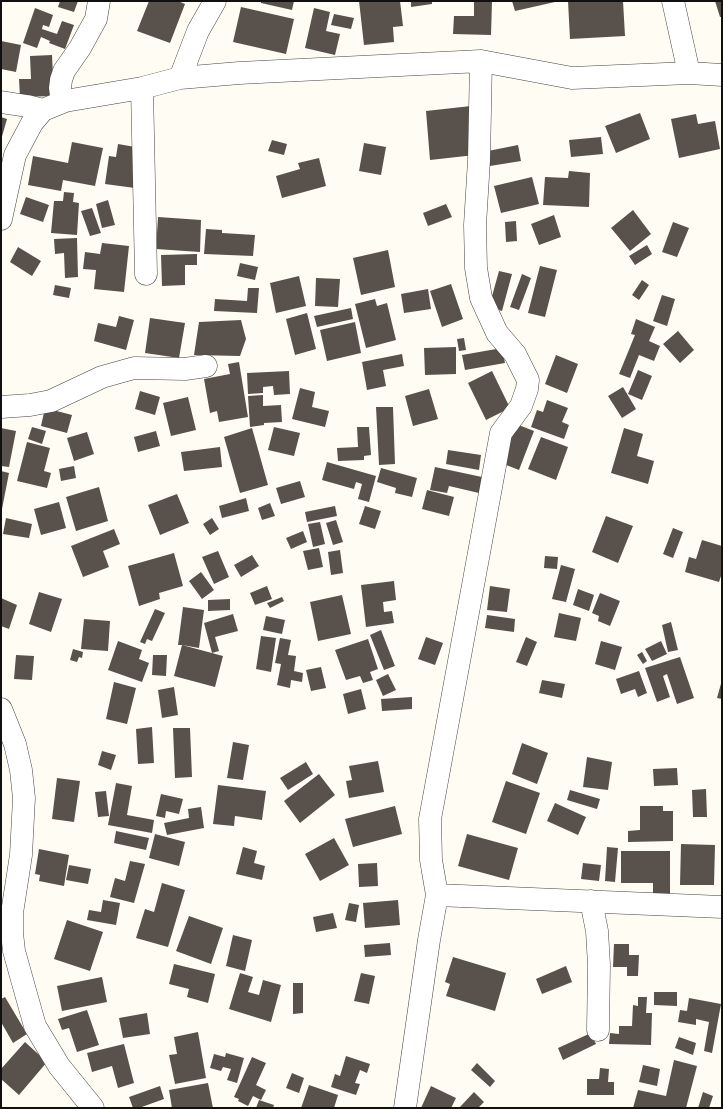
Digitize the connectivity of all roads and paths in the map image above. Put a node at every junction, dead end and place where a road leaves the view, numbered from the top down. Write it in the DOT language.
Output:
graph roads {
  1 [pos="99,1"];
  2 [pos="215,1"];
  3 [pos="673,1"];
  4 [pos="481,61"];
  5 [pos="689,73"];
  6 [pos="722,75"];
  7 [pos="180,78"];
  8 [pos="142,88"];
  9 [pos="1,102"];
  10 [pos="52,106"];
  11 [pos="1,219"];
  12 [pos="146,274"];
  13 [pos="206,366"];
  14 [pos="1,406"];
  15 [pos="1,709"];
  16 [pos="436,895"];
  17 [pos="591,901"];
  18 [pos="722,907"];
  19 [pos="598,1030"];
  20 [pos="92,1108"];
  21 [pos="405,1108"];
  1 -- 10 [label="street"];
  2 -- 7 [label="street"];
  3 -- 5 [label="street"];
  4 -- 5 [label="street"];
  4 -- 7 [label="street"];
  4 -- 16 [label="street"];
  5 -- 6 [label="street"];
  7 -- 8 [label="street"];
  8 -- 10 [label="street"];
  8 -- 12 [label="street"];
  9 -- 10 [label="street"];
  10 -- 11 [label="street"];
  13 -- 14 [label="street"];
  15 -- 20 [label="street"];
  16 -- 17 [label="street"];
  16 -- 21 [label="street"];
  17 -- 18 [label="street"];
  17 -- 19 [label="street"];
}
